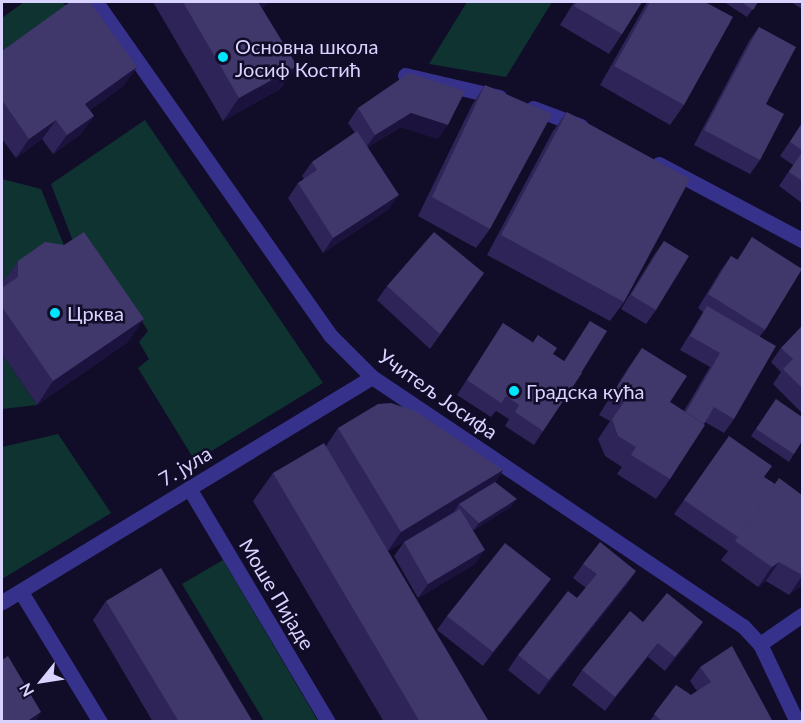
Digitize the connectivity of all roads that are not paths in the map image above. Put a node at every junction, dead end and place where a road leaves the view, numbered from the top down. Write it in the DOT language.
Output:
graph roads {
  1 [pos="96,2"];
  2 [pos="405,75"];
  3 [pos="597,134"];
  4 [pos="647,158"];
  5 [pos="802,240"];
  6 [pos="372,377"];
  7 [pos="189,488"];
  8 [pos="21,592"];
  9 [pos="2,602"];
  10 [pos="802,615"];
  11 [pos="760,644"];
  12 [pos="100,722"];
  13 [pos="328,722"];
  14 [pos="797,722"];
  1 -- 6 [label="street, Учитељ Јосифа"];
  2 -- 3 [label="street"];
  4 -- 5 [label="street"];
  6 -- 7 [label="street, 7. јула"];
  6 -- 11 [label="street, Учитељ Јосифа"];
  7 -- 8 [label="street, 7. јула"];
  7 -- 13 [label="street, Моше Пијаде"];
  8 -- 9 [label="street, 7. јула"];
  8 -- 12 [label="street"];
  10 -- 11 [label="street"];
  11 -- 14 [label="street, Учитељ Јосифа"];
}
